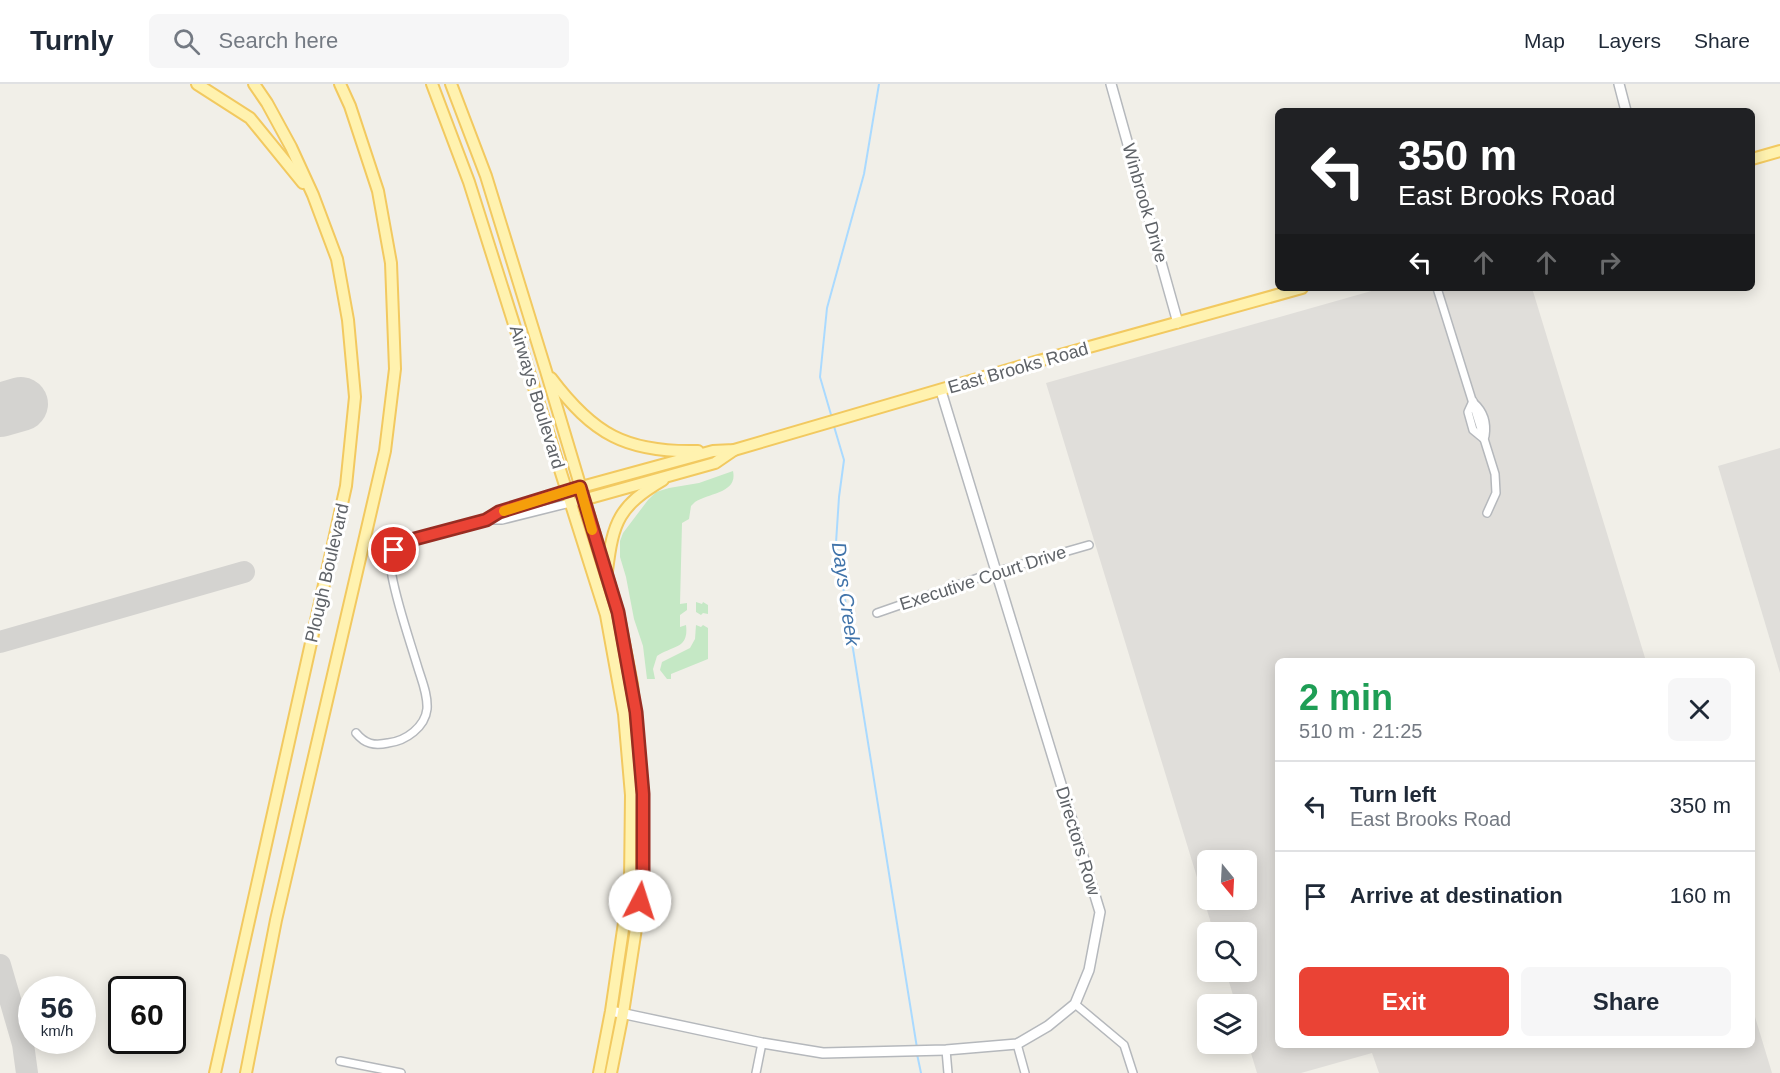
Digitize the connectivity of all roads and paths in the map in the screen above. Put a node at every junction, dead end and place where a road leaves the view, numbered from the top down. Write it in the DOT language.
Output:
graph roads {
  1 [pos="197,84"];
  2 [pos="254,84"];
  3 [pos="340,84"];
  4 [pos="432,84"];
  5 [pos="451,84"];
  6 [pos="1111,84"];
  7 [pos="1619,84"];
  8 [pos="1625,108"];
  9 [pos="1780,151"];
  10 [pos="1755,158"];
  11 [pos="313,195"];
  12 [pos="1291,291"];
  13 [pos="1438,291"];
  14 [pos="1178,323"];
  15 [pos="546,371"];
  16 [pos="941,391"];
  17 [pos="1473,401"];
  18 [pos="1485,440"];
  19 [pos="734,450"];
  20 [pos="713,451"];
  21 [pos="670,477"];
  22 [pos="580,487"];
  23 [pos="567,492"];
  24 [pos="583,500"];
  25 [pos="570,503"];
  26 [pos="1487,513"];
  27 [pos="486,520"];
  28 [pos="1089,545"];
  29 [pos="995,572"];
  30 [pos="607,577"];
  31 [pos="877,613"];
  32 [pos="621,625"];
  33 [pos="609,628"];
  34 [pos="356,733"];
  35 [pos="1075,1004"];
  36 [pos="611,1011"];
  37 [pos="623,1013"];
  38 [pos="762,1043"];
  39 [pos="1017,1044"];
  40 [pos="946,1050"];
  41 [pos="340,1061"];
  42 [pos="216,1070"];
  43 [pos="372,1070"];
  44 [pos="246,1073"];
  45 [pos="401,1073"];
  46 [pos="599,1073"];
  47 [pos="611,1073"];
  48 [pos="756,1073"];
  49 [pos="948,1073"];
  50 [pos="1024,1073"];
  51 [pos="1133,1073"];
  1 -- 11 [label="main road"];
  2 -- 11 [label="main road, Plough Boulevard"];
  3 -- 44 [label="main road, Plough Boulevard"];
  4 -- 23 [label="main road, Airways Boulevard"];
  5 -- 15 [label="main road, Airways Boulevard"];
  6 -- 14 [label="street, Winbrook Drive"];
  7 -- 8 [label="street"];
  9 -- 10 [label="main road"];
  11 -- 42 [label="main road, Plough Boulevard"];
  12 -- 14 [label="main road, East Brooks Road"];
  13 -- 17 [label="street"];
  14 -- 16 [label="main road, East Brooks Road"];
  15 -- 20 [label="main road"];
  15 -- 22 [label="main road, Airways Boulevard"];
  16 -- 19 [label="main road, East Brooks Road"];
  16 -- 29 [label="street, Directors Row"];
  17 -- 18 [label="street"];
  17 -- 18 [label="street"];
  18 -- 26 [label="street"];
  19 -- 20 [label="main road, East Brooks Road"];
  19 -- 21 [label="main road, East Brooks Road"];
  20 -- 22 [label="main road, East Brooks Road"];
  21 -- 24 [label="main road, East Brooks Road"];
  21 -- 30 [label="main road"];
  22 -- 23 [label="main road, East Brooks Road"];
  22 -- 24 [label="main road, Airways Boulevard"];
  23 -- 25 [label="main road, Airways Boulevard"];
  23 -- 27 [label="street, East Brooks Road"];
  24 -- 25 [label="main road, East Brooks Road"];
  24 -- 30 [label="main road, Airways Boulevard"];
  25 -- 27 [label="street, East Brooks Road"];
  25 -- 33 [label="main road, Airways Boulevard"];
  27 -- 34 [label="street, East Brooks Road"];
  28 -- 29 [label="street, Executive Court Drive"];
  29 -- 31 [label="street, Executive Court Drive"];
  29 -- 35 [label="street, Directors Row"];
  30 -- 32 [label="main road, Airways Boulevard"];
  32 -- 33 [label="main road"];
  32 -- 37 [label="main road, Airways Boulevard"];
  33 -- 36 [label="main road, Airways Boulevard"];
  35 -- 39 [label="street, Directors Row"];
  35 -- 51 [label="street"];
  36 -- 37 [label="street, Directors Row"];
  36 -- 46 [label="main road, Airways Boulevard"];
  37 -- 38 [label="street, Directors Row"];
  37 -- 47 [label="main road, Airways Boulevard"];
  38 -- 40 [label="street, Directors Row"];
  38 -- 48 [label="street"];
  39 -- 40 [label="street, Directors Row"];
  39 -- 50 [label="street"];
  40 -- 49 [label="street"];
  41 -- 43 [label="street"];
  43 -- 45 [label="street"];
}
